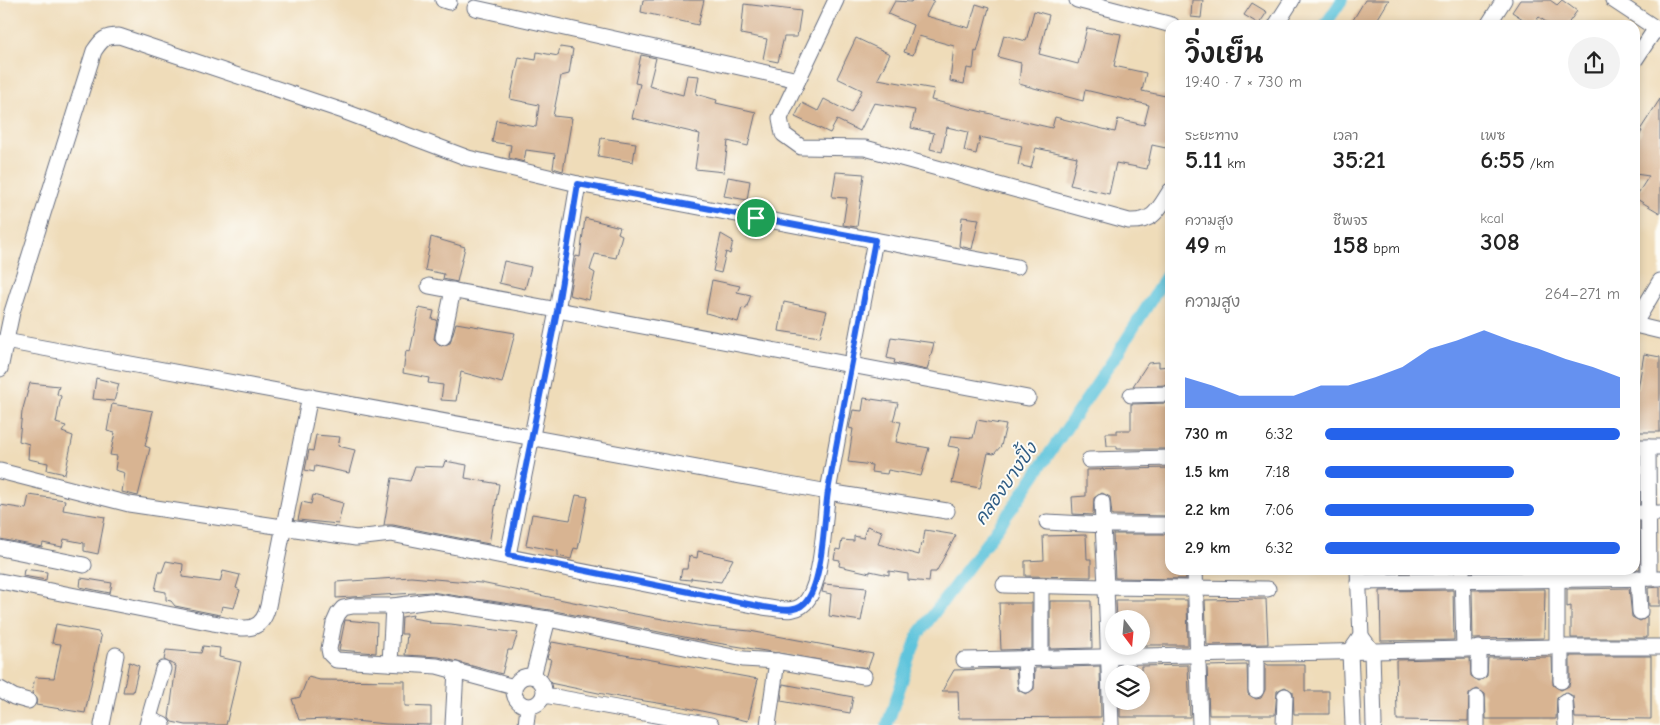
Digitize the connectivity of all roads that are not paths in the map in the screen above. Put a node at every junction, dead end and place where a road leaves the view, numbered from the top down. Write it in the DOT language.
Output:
graph roads {
  1 [pos="836,0"];
  2 [pos="1077,0"];
  3 [pos="1292,0"];
  4 [pos="1504,0"];
  5 [pos="1613,0"];
  6 [pos="475,8"];
  7 [pos="1279,20"];
  8 [pos="1491,20"];
  9 [pos="1165,23"];
  10 [pos="1658,30"];
  11 [pos="1640,53"];
  12 [pos="798,80"];
  13 [pos="578,184"];
  14 [pos="1165,199"];
  15 [pos="875,240"];
  16 [pos="1017,267"];
  17 [pos="1660,281"];
  18 [pos="429,286"];
  19 [pos="453,290"];
  20 [pos="557,311"];
  21 [pos="6,312"];
  22 [pos="1640,315"];
  23 [pos="1640,325"];
  24 [pos="1660,331"];
  25 [pos="443,337"];
  26 [pos="5,341"];
  27 [pos="852,366"];
  28 [pos="0,369"];
  29 [pos="1165,394"];
  30 [pos="1131,395"];
  31 [pos="310,396"];
  32 [pos="1028,398"];
  33 [pos="531,436"];
  34 [pos="1648,447"];
  35 [pos="1165,458"];
  36 [pos="1089,460"];
  37 [pos="0,471"];
  38 [pos="828,492"];
  39 [pos="1102,502"];
  40 [pos="947,511"];
  41 [pos="1648,513"];
  42 [pos="1047,522"];
  43 [pos="1104,525"];
  44 [pos="1165,525"];
  45 [pos="284,527"];
  46 [pos="0,548"];
  47 [pos="508,555"];
  48 [pos="84,566"];
  49 [pos="1195,575"];
  50 [pos="1462,575"];
  51 [pos="1557,575"];
  52 [pos="1580,575"];
  53 [pos="1358,576"];
  54 [pos="1649,578"];
  55 [pos="0,581"];
  56 [pos="1004,585"];
  57 [pos="1041,587"];
  58 [pos="1106,587"];
  59 [pos="1195,588"];
  60 [pos="1268,589"];
  61 [pos="393,606"];
  62 [pos="1107,610"];
  63 [pos="1640,612"];
  64 [pos="548,619"];
  65 [pos="1361,636"];
  66 [pos="1559,647"];
  67 [pos="1660,647"];
  68 [pos="1471,648"];
  69 [pos="1372,651"];
  70 [pos="1350,652"];
  71 [pos="1256,654"];
  72 [pos="116,655"];
  73 [pos="1108,655"];
  74 [pos="1198,656"];
  75 [pos="1024,658"];
  76 [pos="1041,658"];
  77 [pos="964,660"];
  78 [pos="777,661"];
  79 [pos="390,663"];
  80 [pos="163,669"];
  81 [pos="456,670"];
  82 [pos="1479,672"];
  83 [pos="533,676"];
  84 [pos="864,676"];
  85 [pos="1561,681"];
  86 [pos="1026,686"];
  87 [pos="514,687"];
  88 [pos="0,689"];
  89 [pos="1256,690"];
  90 [pos="544,695"];
  91 [pos="1285,696"];
  92 [pos="1477,698"];
  93 [pos="28,700"];
  94 [pos="1565,702"];
  95 [pos="528,707"];
  96 [pos="148,722"];
  97 [pos="102,725"];
  98 [pos="163,725"];
  99 [pos="453,725"];
  100 [pos="526,725"];
  101 [pos="711,725"];
  102 [pos="768,725"];
  103 [pos="1111,725"];
  104 [pos="1200,725"];
  105 [pos="1284,725"];
  106 [pos="1353,725"];
  107 [pos="1374,725"];
  108 [pos="1478,725"];
  109 [pos="1566,725"];
  1 -- 12 [label="street"];
  2 -- 9 [label="street"];
  3 -- 7 [label="street"];
  4 -- 8 [label="street"];
  5 -- 10 [label="street"];
  6 -- 12 [label="street"];
  10 -- 11 [label="street"];
  12 -- 14 [label="street"];
  13 -- 15 [label="street"];
  13 -- 20 [label="street"];
  13 -- 21 [label="street"];
  15 -- 16 [label="street"];
  15 -- 27 [label="street"];
  17 -- 22 [label="street"];
  18 -- 19 [label="street"];
  19 -- 20 [label="street"];
  19 -- 25 [label="street"];
  20 -- 27 [label="street"];
  20 -- 33 [label="street"];
  21 -- 26 [label="street"];
  23 -- 24 [label="street"];
  26 -- 28 [label="street"];
  26 -- 31 [label="street"];
  27 -- 32 [label="street"];
  27 -- 38 [label="street"];
  29 -- 30 [label="street"];
  31 -- 33 [label="street"];
  31 -- 45 [label="street"];
  33 -- 38 [label="street"];
  33 -- 47 [label="street"];
  34 -- 41 [label="street"];
  35 -- 36 [label="street"];
  37 -- 45 [label="street"];
  38 -- 40 [label="street"];
  38 -- 47 [label="street"];
  39 -- 43 [label="street"];
  41 -- 54 [label="street"];
  42 -- 43 [label="street"];
  43 -- 44 [label="street"];
  43 -- 58 [label="street"];
  45 -- 47 [label="street"];
  45 -- 55 [label="street"];
  46 -- 48 [label="street"];
  49 -- 59 [label="street"];
  50 -- 53 [label="street"];
  50 -- 68 [label="street"];
  51 -- 66 [label="street"];
  52 -- 54 [label="street"];
  53 -- 65 [label="street"];
  54 -- 63 [label="street"];
  56 -- 57 [label="street"];
  57 -- 58 [label="street"];
  57 -- 76 [label="street"];
  58 -- 59 [label="street"];
  58 -- 62 [label="street"];
  59 -- 60 [label="street"];
  59 -- 74 [label="street"];
  61 -- 64 [label="street"];
  61 -- 79 [label="street"];
  61 -- 79 [label="street"];
  64 -- 78 [label="street"];
  64 -- 83 [label="street"];
  65 -- 69 [label="street"];
  65 -- 70 [label="street"];
  66 -- 67 [label="street"];
  66 -- 68 [label="street"];
  66 -- 85 [label="street"];
  68 -- 69 [label="street"];
  68 -- 82 [label="street"];
  69 -- 70 [label="street"];
  69 -- 107 [label="street"];
  70 -- 71 [label="street"];
  70 -- 106 [label="street"];
  71 -- 74 [label="street"];
  71 -- 89 [label="street"];
  72 -- 97 [label="street"];
  73 -- 74 [label="street"];
  73 -- 76 [label="street"];
  73 -- 103 [label="street"];
  74 -- 104 [label="street"];
  75 -- 76 [label="street"];
  75 -- 77 [label="street"];
  75 -- 86 [label="street"];
  78 -- 84 [label="street"];
  78 -- 102 [label="street"];
  79 -- 81 [label="street"];
  80 -- 96 [label="street"];
  81 -- 87 [label="street"];
  81 -- 99 [label="street"];
  83 -- 87 [label="street"];
  83 -- 90 [label="street"];
  87 -- 95 [label="street"];
  88 -- 93 [label="street"];
  90 -- 95 [label="street"];
  90 -- 101 [label="street"];
  91 -- 105 [label="street"];
  92 -- 108 [label="street"];
  94 -- 109 [label="street"];
  95 -- 100 [label="street"];
  96 -- 98 [label="street"];
}
